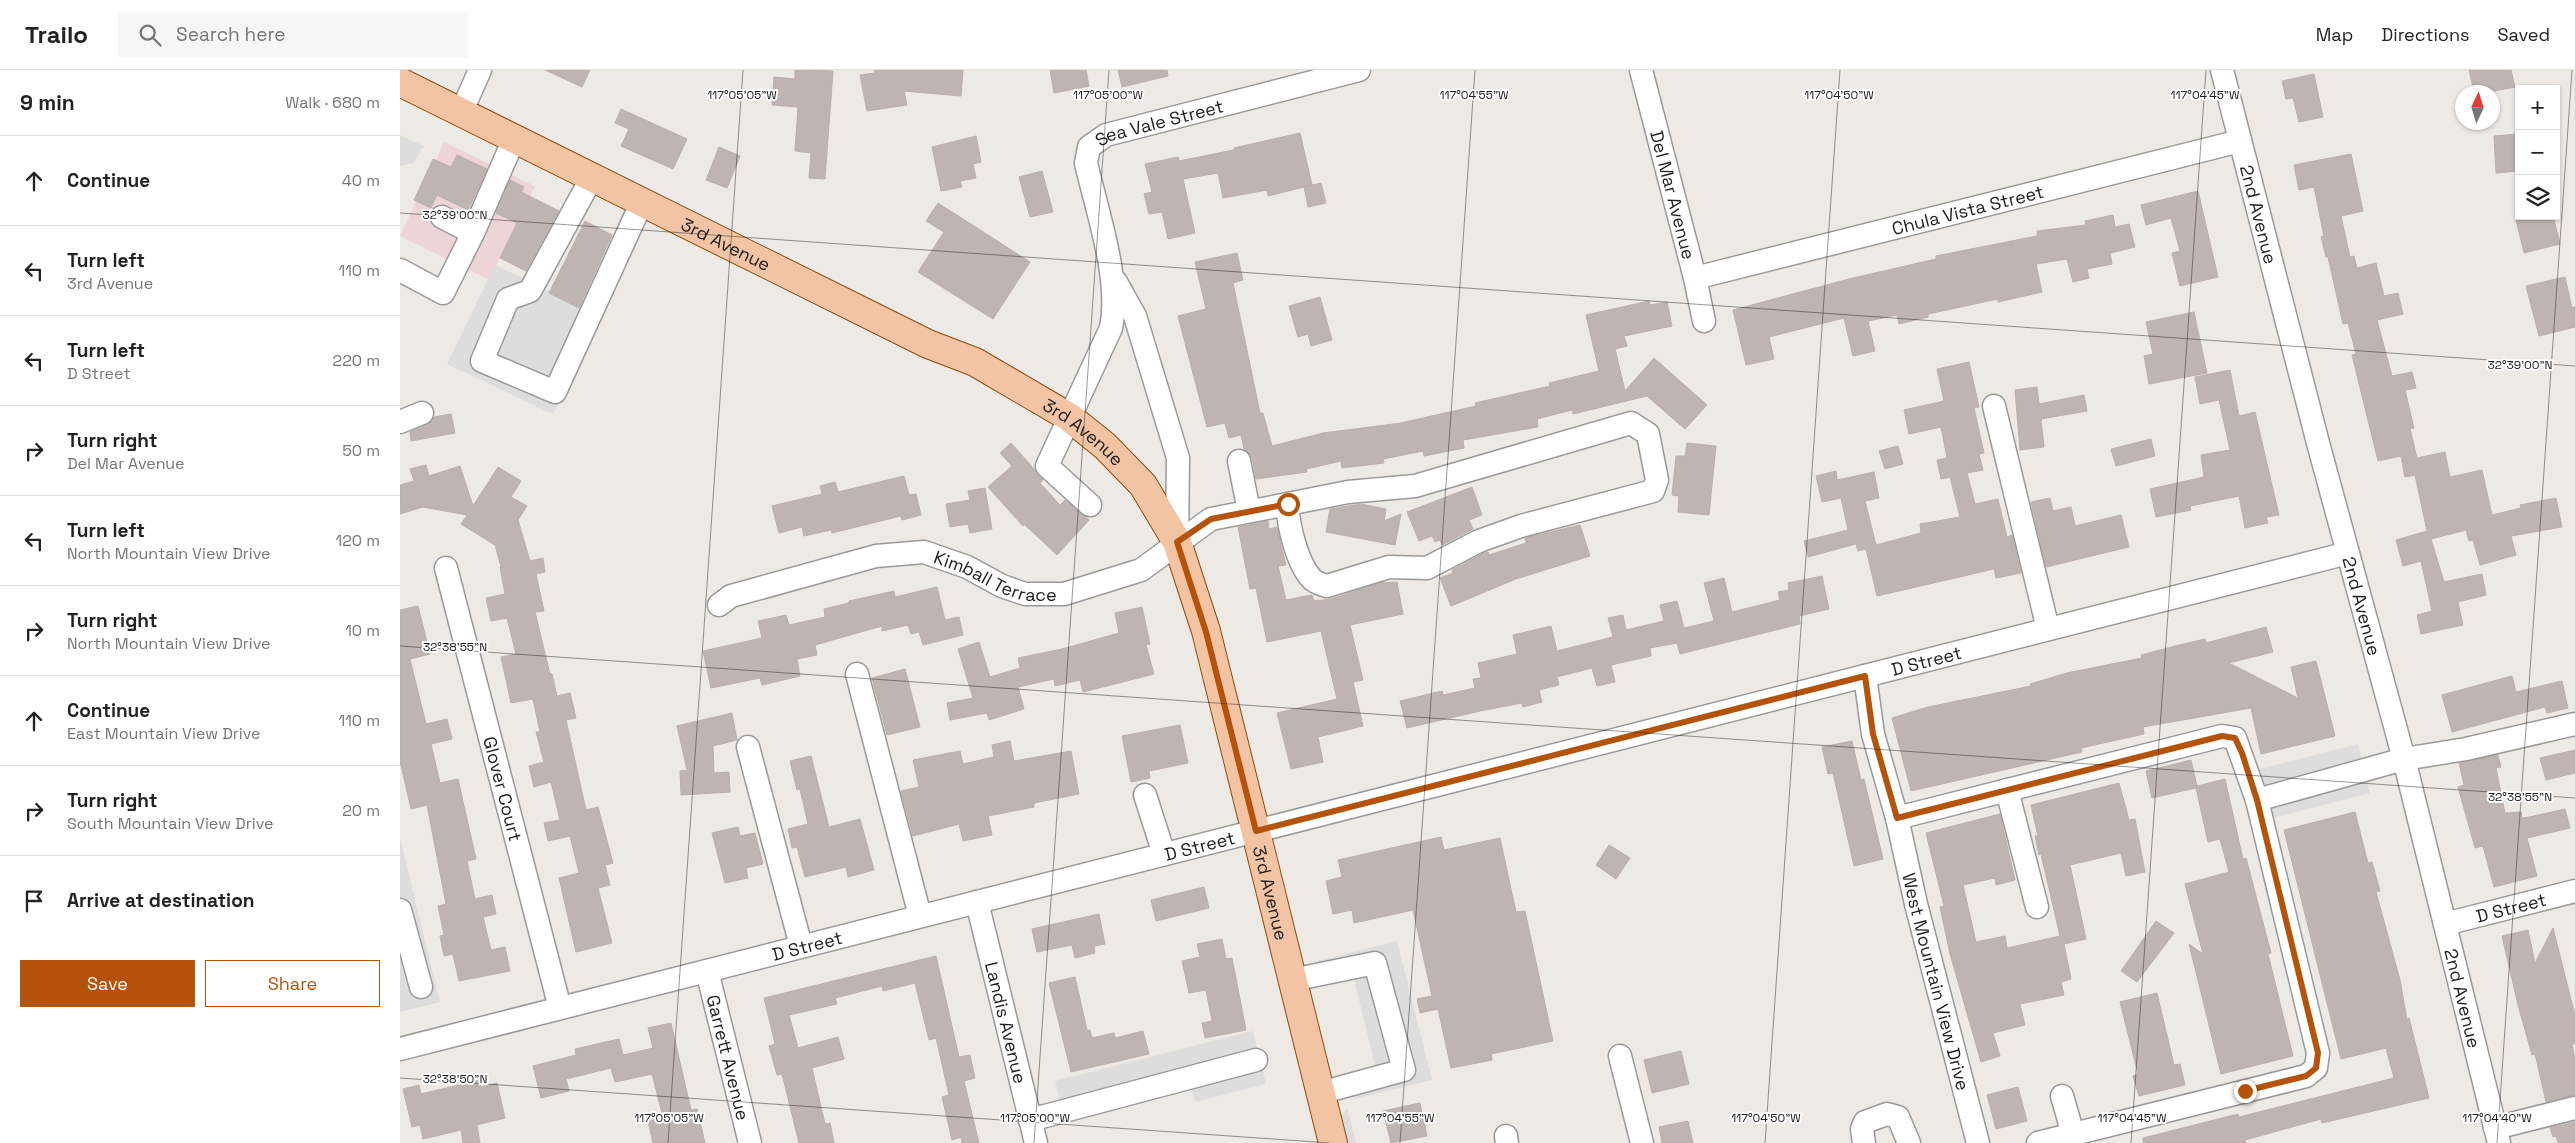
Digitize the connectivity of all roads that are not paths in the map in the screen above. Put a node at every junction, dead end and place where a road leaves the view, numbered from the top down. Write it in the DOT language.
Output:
graph roads {
  1 [pos="480,70"];
  2 [pos="1359,70"];
  3 [pos="1641,70"];
  4 [pos="2222,70"];
  5 [pos="400,82"];
  6 [pos="461,113"];
  7 [pos="514,139"];
  8 [pos="2240,141"];
  9 [pos="592,177"];
  10 [pos="642,202"];
  11 [pos="442,217"];
  12 [pos="473,233"];
  13 [pos="400,270"];
  14 [pos="1111,275"];
  15 [pos="1695,278"];
  16 [pos="1704,321"];
  17 [pos="1994,406"];
  18 [pos="422,413"];
  19 [pos="1069,416"];
  20 [pos="400,422"];
  21 [pos="1239,461"];
  22 [pos="1288,504"];
  23 [pos="1090,505"];
  24 [pos="1249,511"];
  25 [pos="1177,542"];
  26 [pos="2348,553"];
  27 [pos="446,568"];
  28 [pos="719,605"];
  29 [pos="2048,629"];
  30 [pos="857,674"];
  31 [pos="1865,676"];
  32 [pos="2575,724"];
  33 [pos="748,747"];
  34 [pos="2404,759"];
  35 [pos="2007,790"];
  36 [pos="1146,795"];
  37 [pos="2257,800"];
  38 [pos="1897,818"];
  39 [pos="1256,831"];
  40 [pos="1164,854"];
  41 [pos="2575,890"];
  42 [pos="977,902"];
  43 [pos="2037,906"];
  44 [pos="400,910"];
  45 [pos="920,916"];
  46 [pos="2445,924"];
  47 [pos="801,946"];
  48 [pos="707,971"];
  49 [pos="1292,980"];
  50 [pos="421,987"];
  51 [pos="560,1008"];
  52 [pos="400,1049"];
  53 [pos="1620,1056"];
  54 [pos="1256,1060"];
  55 [pos="1320,1093"];
  56 [pos="2062,1096"];
  57 [pos="2575,1108"];
  58 [pos="1030,1120"];
  59 [pos="2072,1134"];
  60 [pos="2497,1136"];
  61 [pos="750,1143"];
  62 [pos="1036,1143"];
  63 [pos="1333,1143"];
  64 [pos="1642,1143"];
  65 [pos="1864,1143"];
  66 [pos="1909,1143"];
  67 [pos="1978,1143"];
  68 [pos="2038,1143"];
  1 -- 6 [label="street"];
  2 -- 14 [label="street, Sea Vale Street"];
  3 -- 15 [label="street, Del Mar Avenue"];
  4 -- 8 [label="street, 2nd Avenue"];
  5 -- 6 [label="main road, 3rd Avenue"];
  6 -- 7 [label="main road, 3rd Avenue"];
  7 -- 9 [label="main road, 3rd Avenue"];
  7 -- 12 [label="street"];
  8 -- 15 [label="street, Chula Vista Street"];
  8 -- 26 [label="street, 2nd Avenue"];
  9 -- 10 [label="main road, 3rd Avenue"];
  9 -- 10 [label="street"];
  10 -- 19 [label="main road, 3rd Avenue"];
  11 -- 12 [label="street"];
  12 -- 13 [label="street"];
  14 -- 19 [label="street, Sea Vale Street"];
  14 -- 25 [label="street, Sea Vale Street"];
  15 -- 16 [label="street, Del Mar Avenue"];
  17 -- 29 [label="street"];
  18 -- 20 [label="street"];
  19 -- 23 [label="street, Sea Vale Street"];
  19 -- 25 [label="main road, 3rd Avenue"];
  21 -- 24 [label="street"];
  22 -- 22 [label="street, Kimball Terrace"];
  22 -- 24 [label="street, Kimball Terrace"];
  24 -- 25 [label="street, Kimball Terrace"];
  25 -- 28 [label="street, Kimball Terrace"];
  25 -- 39 [label="main road, 3rd Avenue"];
  26 -- 29 [label="street, D Street"];
  26 -- 34 [label="street, 2nd Avenue"];
  27 -- 51 [label="street, Glover Court"];
  29 -- 31 [label="street, D Street"];
  30 -- 45 [label="street"];
  31 -- 38 [label="street"];
  31 -- 39 [label="street, D Street"];
  32 -- 34 [label="street"];
  33 -- 47 [label="street"];
  34 -- 37 [label="street"];
  34 -- 46 [label="street, 2nd Avenue"];
  35 -- 37 [label="street"];
  35 -- 38 [label="street"];
  35 -- 43 [label="street"];
  36 -- 40 [label="street"];
  37 -- 59 [label="street"];
  38 -- 67 [label="street, West Mountain View Drive"];
  39 -- 40 [label="street, D Street"];
  39 -- 49 [label="main road, 3rd Avenue"];
  40 -- 42 [label="street, D Street"];
  41 -- 46 [label="street, D Street"];
  42 -- 45 [label="street, D Street"];
  42 -- 58 [label="street, Landis Avenue"];
  44 -- 50 [label="street"];
  45 -- 47 [label="street, D Street"];
  46 -- 60 [label="street, 2nd Avenue"];
  47 -- 48 [label="street, D Street"];
  48 -- 51 [label="street, D Street"];
  48 -- 61 [label="street, Garrett Avenue"];
  49 -- 55 [label="main road, 3rd Avenue"];
  49 -- 55 [label="street"];
  51 -- 52 [label="street, D Street"];
  53 -- 64 [label="street"];
  54 -- 58 [label="street"];
  55 -- 63 [label="main road, 3rd Avenue"];
  56 -- 59 [label="street"];
  57 -- 60 [label="street"];
  58 -- 62 [label="street, Landis Avenue"];
  59 -- 68 [label="street"];
  65 -- 66 [label="street"];
}
